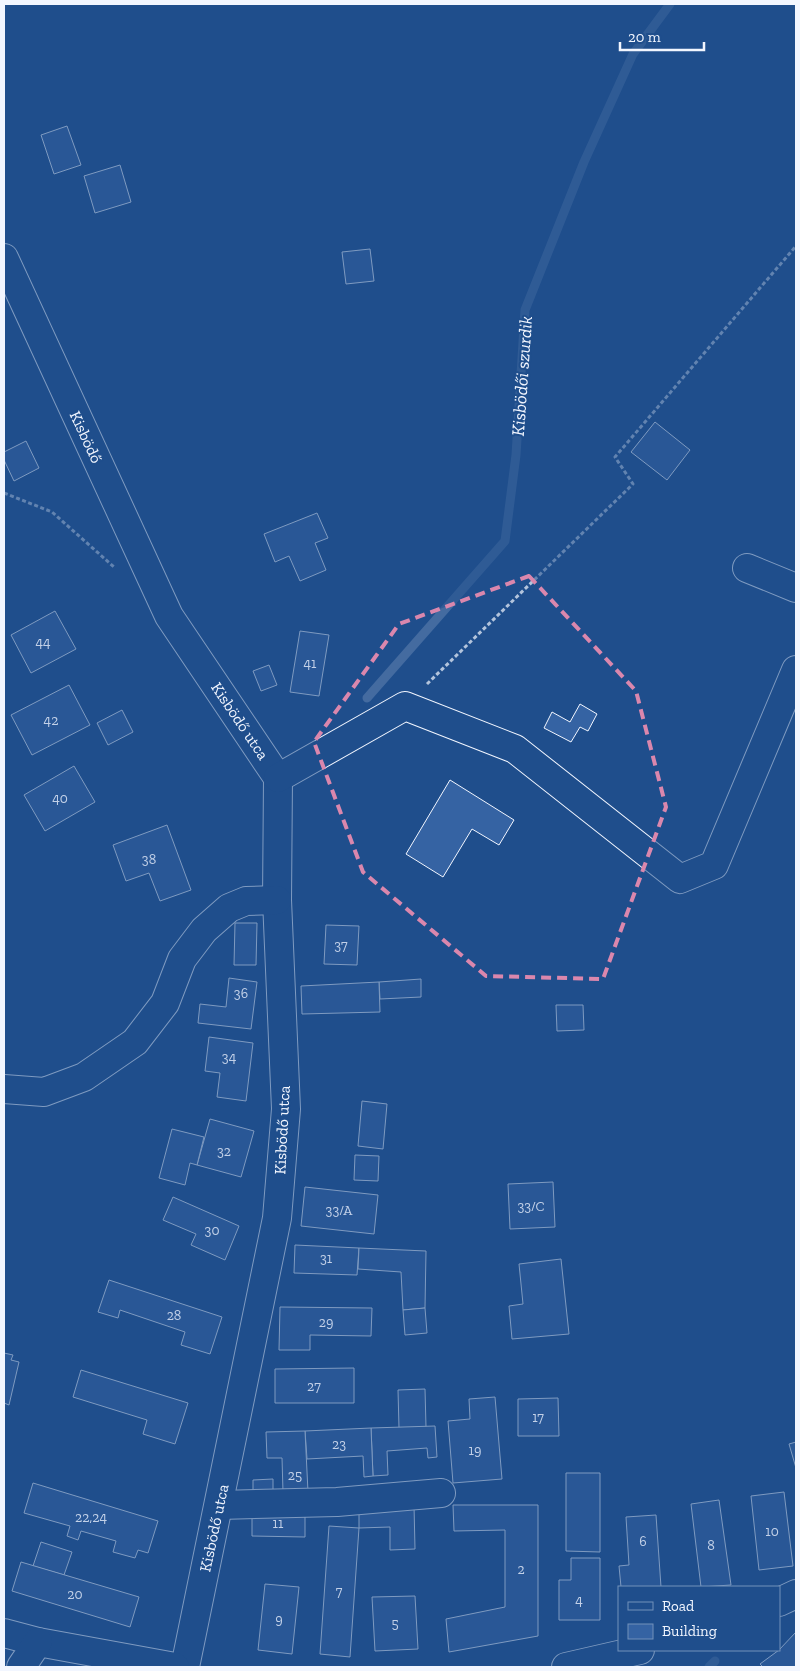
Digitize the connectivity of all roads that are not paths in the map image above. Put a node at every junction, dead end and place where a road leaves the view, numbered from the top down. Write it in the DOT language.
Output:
graph roads {
  1 [pos="4,258"];
  2 [pos="747,568"];
  3 [pos="796,588"];
  4 [pos="169,616"];
  5 [pos="796,670"];
  6 [pos="278,778"];
  7 [pos="277,900"];
  8 [pos="4,1089"];
  9 [pos="441,1492"];
  10 [pos="219,1505"];
  11 [pos="796,1594"];
  12 [pos="780,1602"];
  13 [pos="4,1633"];
  14 [pos="38,1642"];
  15 [pos="636,1651"];
  16 [pos="21,1667"];
  17 [pos="175,1667"];
  18 [pos="185,1667"];
  19 [pos="566,1667"];
  1 -- 4 [label="street, Kisbödő"];
  2 -- 3 [label="street"];
  4 -- 6 [label="street, Kisbödő utca"];
  5 -- 6 [label="street"];
  6 -- 7 [label="street, Kisbödő utca"];
  7 -- 8 [label="street"];
  7 -- 10 [label="street, Kisbödő utca"];
  9 -- 10 [label="street"];
  10 -- 18 [label="street, Kisbödő utca"];
  11 -- 12 [label="street"];
  13 -- 14 [label="street"];
  14 -- 16 [label="street"];
  14 -- 17 [label="street"];
  15 -- 19 [label="street"];
}
